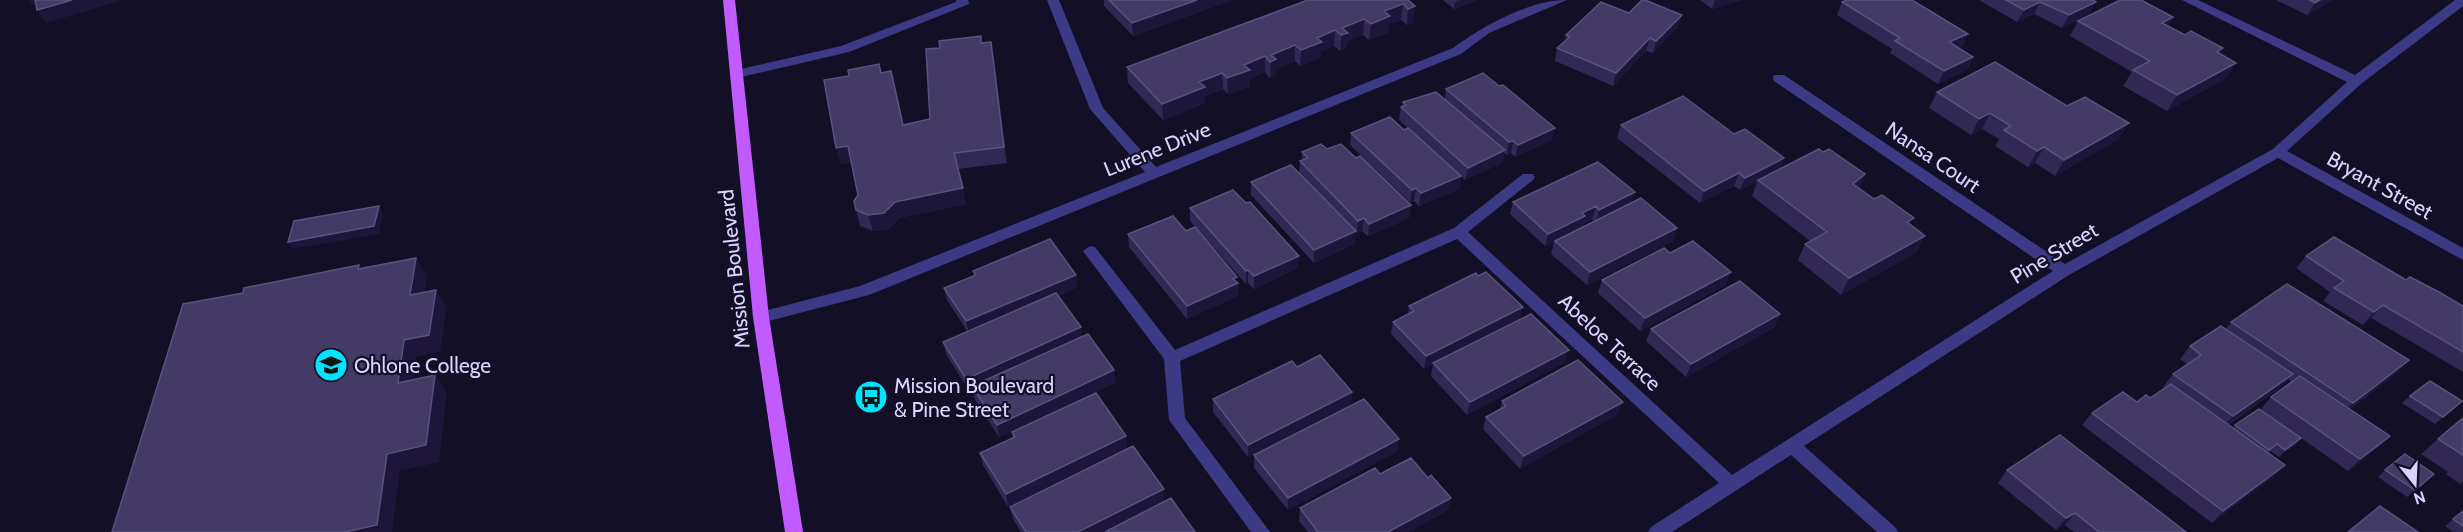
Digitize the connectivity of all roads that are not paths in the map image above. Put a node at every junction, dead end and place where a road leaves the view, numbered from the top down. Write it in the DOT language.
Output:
graph roads {
  1 [pos="729,0"];
  2 [pos="962,0"];
  3 [pos="1561,0"];
  4 [pos="2188,0"];
  5 [pos="2463,0"];
  6 [pos="1057,1"];
  7 [pos="736,74"];
  8 [pos="1779,78"];
  9 [pos="2356,81"];
  10 [pos="2278,152"];
  11 [pos="1154,174"];
  12 [pos="1528,177"];
  13 [pos="1459,232"];
  14 [pos="1090,251"];
  15 [pos="2463,255"];
  16 [pos="2064,271"];
  17 [pos="761,317"];
  18 [pos="1172,358"];
  19 [pos="1792,447"];
  20 [pos="1732,485"];
  21 [pos="794,532"];
  22 [pos="1261,532"];
  23 [pos="1657,532"];
  24 [pos="1888,532"];
  1 -- 7 [label="main road, Mission Boulevard"];
  2 -- 7 [label="street"];
  3 -- 11 [label="street, Lurene Drive"];
  4 -- 9 [label="street"];
  5 -- 9 [label="street, Pine Street"];
  6 -- 11 [label="street"];
  7 -- 17 [label="main road, Mission Boulevard"];
  8 -- 16 [label="street, Nansa Court"];
  9 -- 10 [label="street, Pine Street"];
  10 -- 15 [label="street, Bryant Street"];
  10 -- 16 [label="street, Pine Street"];
  11 -- 17 [label="street, Lurene Drive"];
  12 -- 13 [label="street"];
  13 -- 18 [label="street"];
  13 -- 20 [label="street, Abeloe Terrace"];
  14 -- 18 [label="street"];
  16 -- 19 [label="street, Pine Street"];
  17 -- 21 [label="main road, Mission Boulevard"];
  18 -- 22 [label="street"];
  19 -- 20 [label="street, Pine Street"];
  19 -- 24 [label="street"];
  20 -- 23 [label="street, Pine Street"];
}
